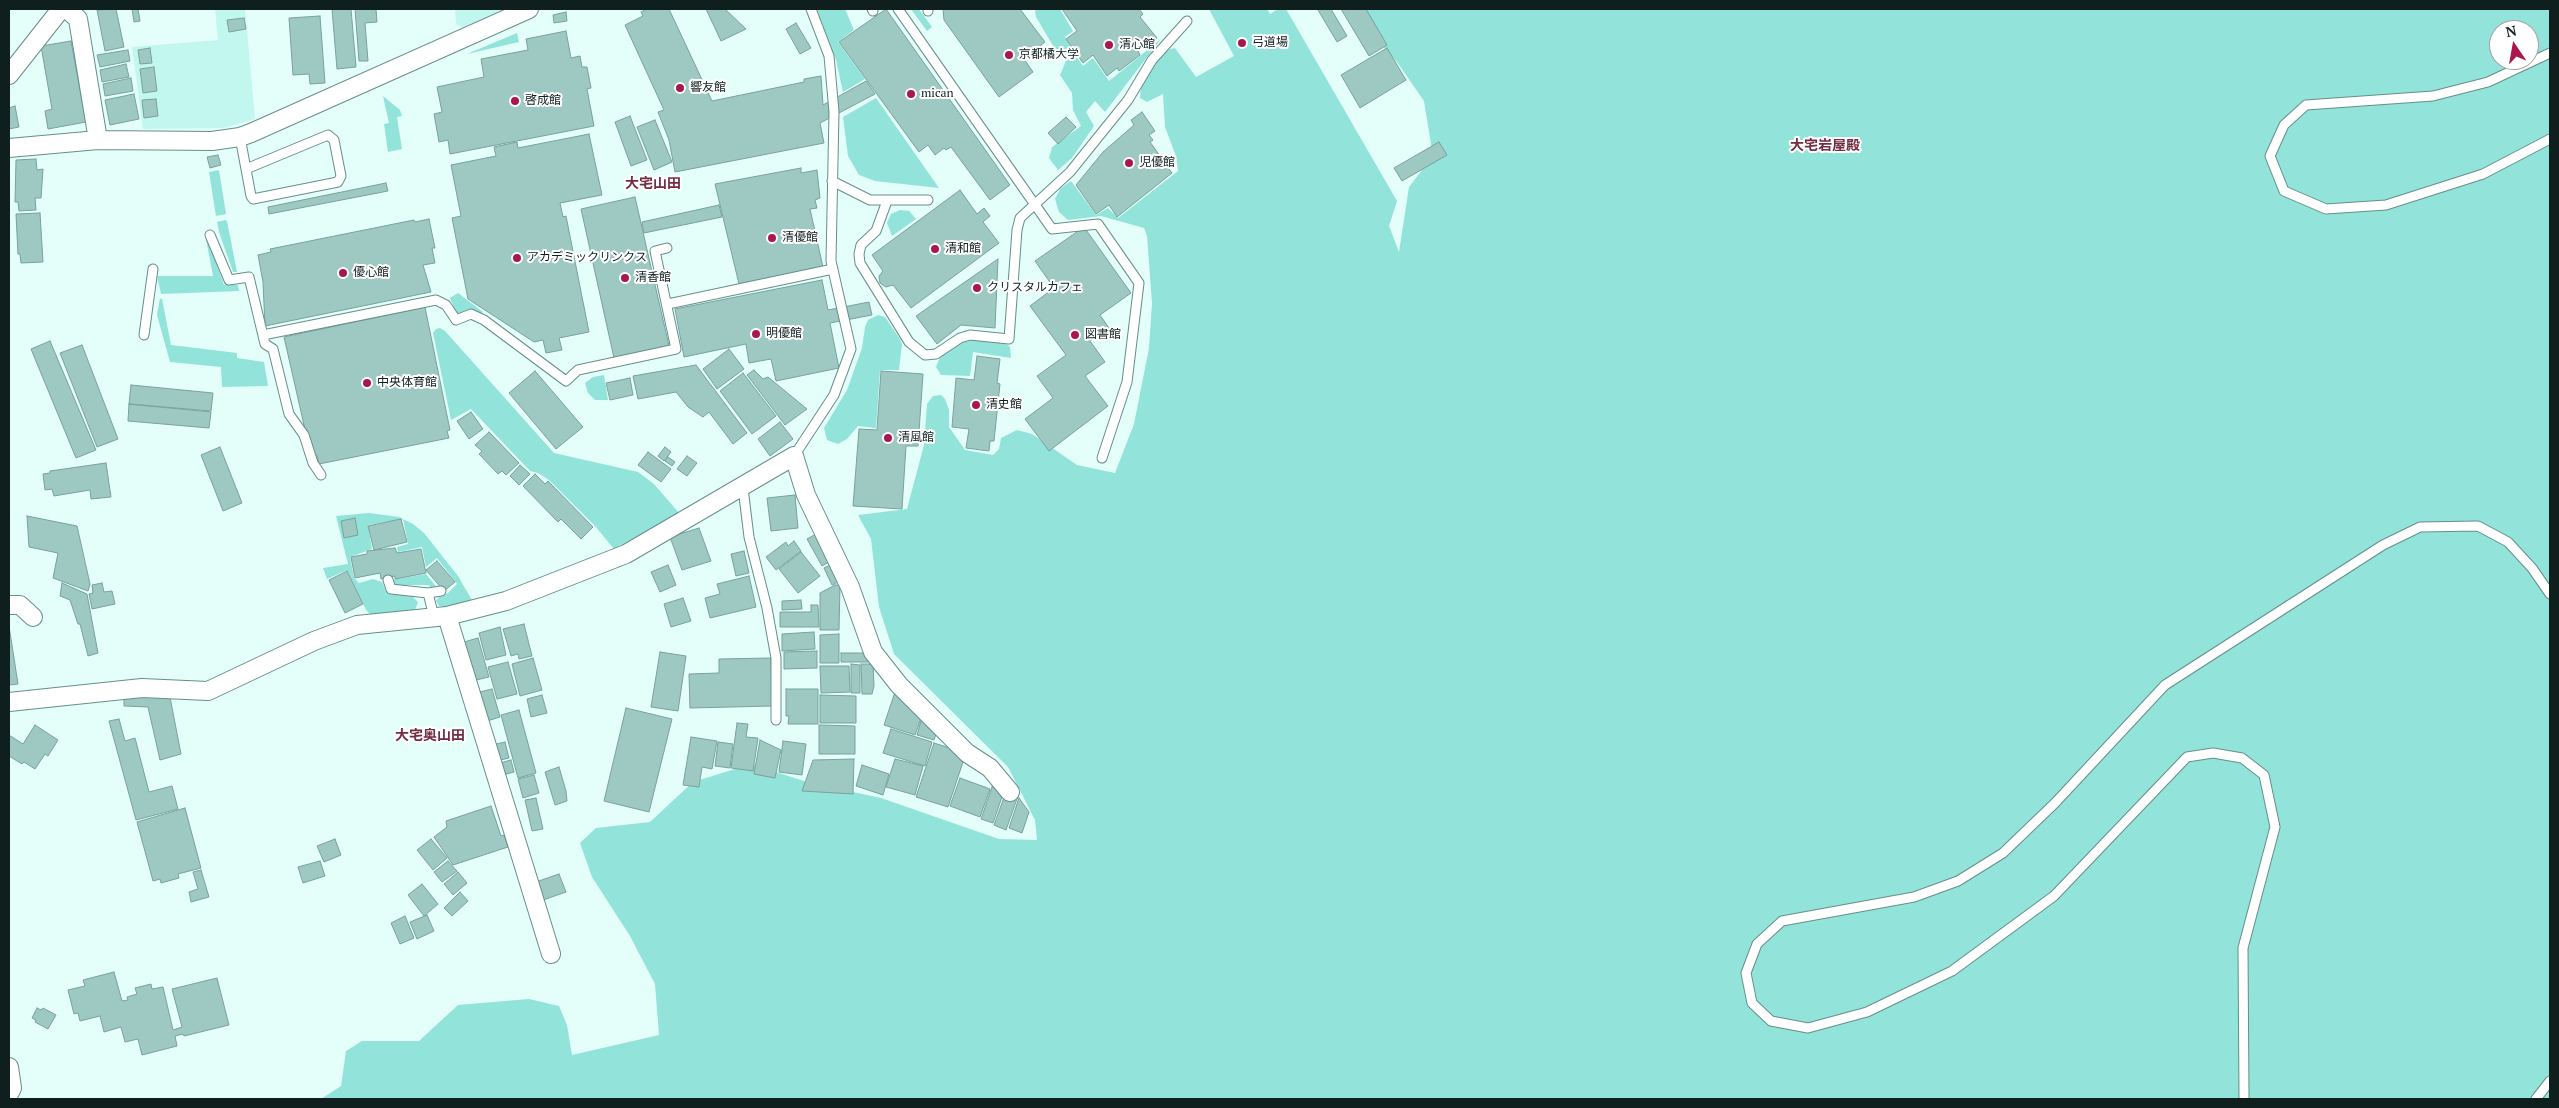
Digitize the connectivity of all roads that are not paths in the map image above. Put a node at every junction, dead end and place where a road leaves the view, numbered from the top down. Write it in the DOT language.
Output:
graph roads {
  1 [pos="61,9"];
  2 [pos="67,9"];
  3 [pos="529,9"];
  4 [pos="811,9"];
  5 [pos="898,9"];
  6 [pos="1187,21"];
  7 [pos="2550,53"];
  8 [pos="9,75"];
  9 [pos="240,137"];
  10 [pos="2550,139"];
  11 [pos="98,140"];
  12 [pos="9,148"];
  13 [pos="246,169"];
  14 [pos="832,182"];
  15 [pos="887,200"];
  16 [pos="928,200"];
  17 [pos="1035,205"];
  18 [pos="210,235"];
  19 [pos="667,248"];
  20 [pos="153,269"];
  21 [pos="833,269"];
  22 [pos="668,304"];
  23 [pos="144,335"];
  24 [pos="263,335"];
  25 [pos="794,456"];
  26 [pos="1102,458"];
  27 [pos="321,475"];
  28 [pos="743,488"];
  29 [pos="388,580"];
  30 [pos="441,591"];
  31 [pos="428,593"];
  32 [pos="2550,594"];
  33 [pos="9,605"];
  34 [pos="441,616"];
  35 [pos="33,617"];
  36 [pos="9,702"];
  37 [pos="776,720"];
  38 [pos="1010,792"];
  39 [pos="551,954"];
  40 [pos="9,1067"];
  41 [pos="2550,1082"];
  42 [pos="9,1094"];
  43 [pos="2244,1099"];
  44 [pos="2536,1099"];
  1 -- 8 [label="street"];
  2 -- 11 [label="street"];
  3 -- 9 [label="street"];
  4 -- 14 [label="lane"];
  5 -- 17 [label="lane"];
  6 -- 17 [label="lane"];
  7 -- 10 [label="lane"];
  9 -- 11 [label="street"];
  9 -- 13 [label="lane"];
  11 -- 12 [label="street"];
  13 -- 13 [label="lane"];
  14 -- 15 [label="lane"];
  14 -- 21 [label="lane"];
  15 -- 16 [label="lane"];
  15 -- 17 [label="lane"];
  17 -- 26 [label="lane"];
  18 -- 24 [label="lane"];
  19 -- 22 [label="lane"];
  20 -- 23 [label="lane"];
  21 -- 22 [label="lane"];
  21 -- 25 [label="lane"];
  22 -- 24 [label="lane"];
  24 -- 27 [label="lane"];
  25 -- 28 [label="street"];
  25 -- 38 [label="street"];
  28 -- 34 [label="street"];
  28 -- 37 [label="lane"];
  29 -- 31 [label="lane"];
  30 -- 31 [label="lane"];
  31 -- 34 [label="lane"];
  32 -- 43 [label="lane"];
  33 -- 35 [label="street"];
  34 -- 36 [label="street"];
  34 -- 39 [label="street"];
  40 -- 42 [label="street"];
  41 -- 44 [label="lane"];
}
